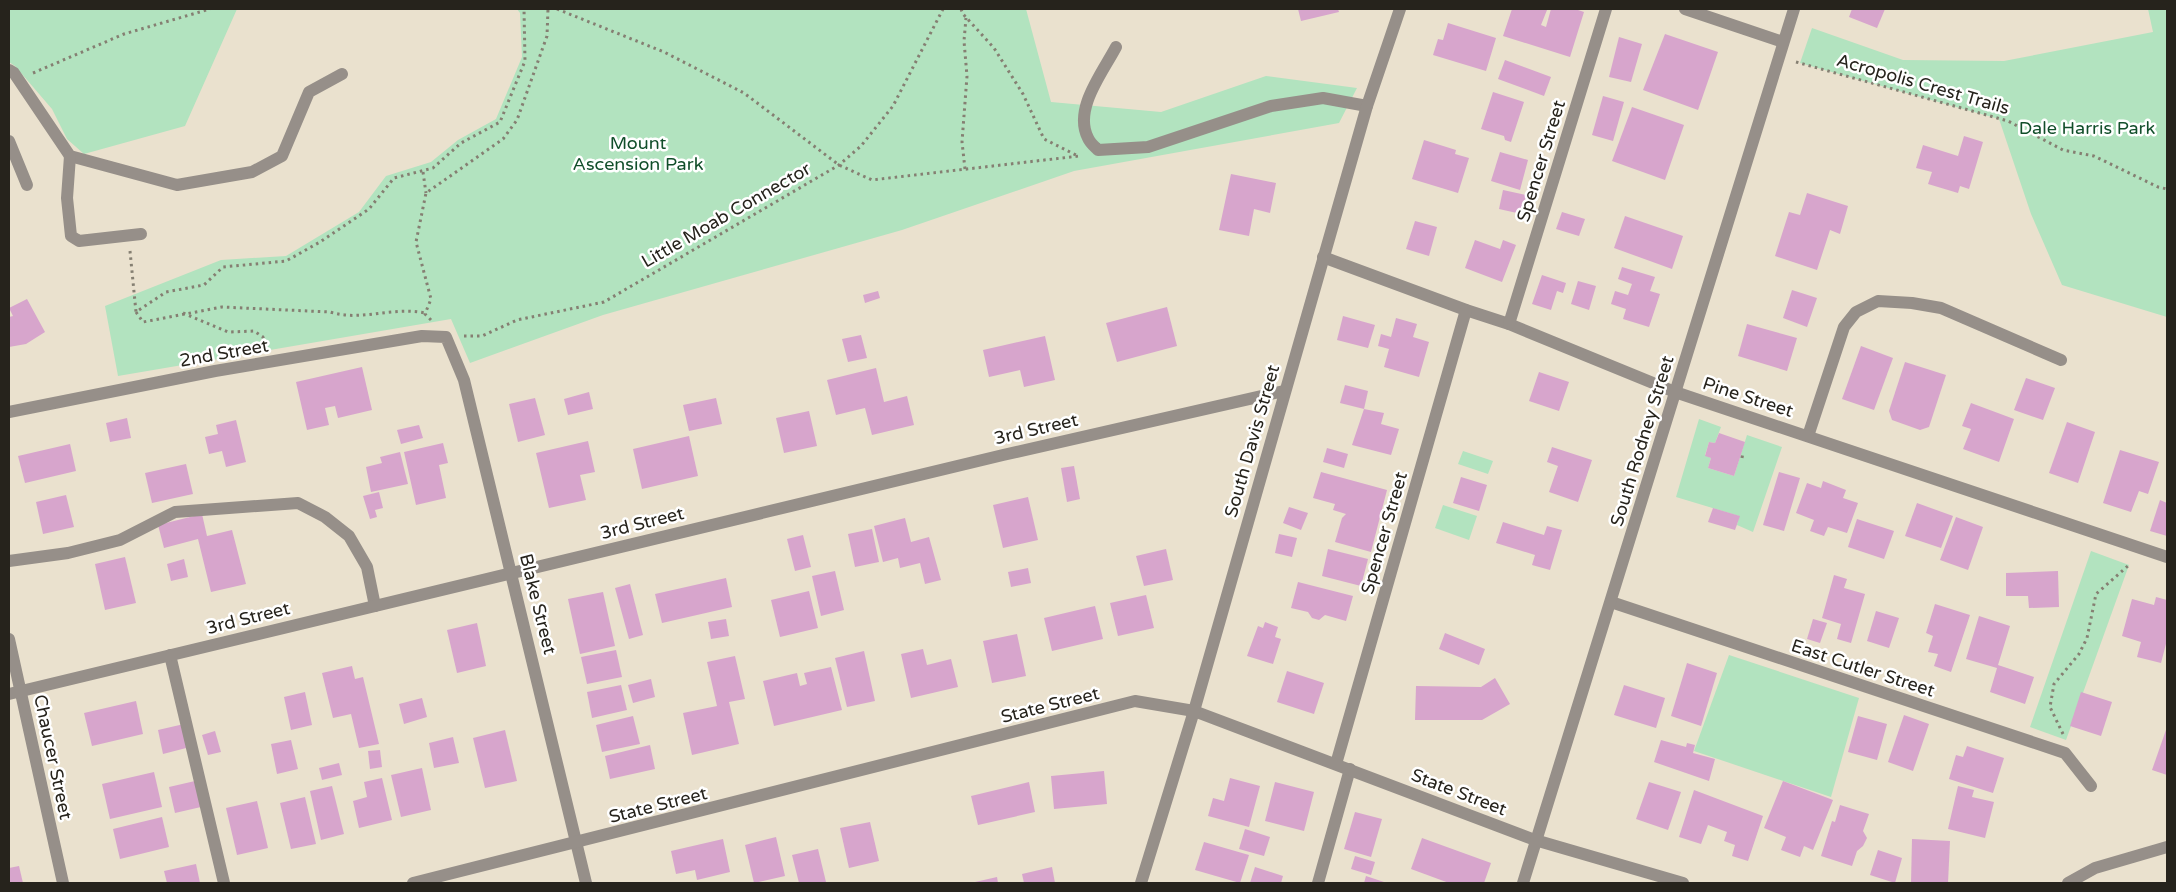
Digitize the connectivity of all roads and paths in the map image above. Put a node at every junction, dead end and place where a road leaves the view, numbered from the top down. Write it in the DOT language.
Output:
graph roads {
  1 [pos="210,9"];
  2 [pos="524,9"];
  3 [pos="548,9"];
  4 [pos="557,9"];
  5 [pos="943,9"];
  6 [pos="961,9"];
  7 [pos="1400,9"];
  8 [pos="1606,9"];
  9 [pos="1685,9"];
  10 [pos="1794,9"];
  11 [pos="966,18"];
  12 [pos="1783,42"];
  13 [pos="1116,47"];
  14 [pos="1778,57"];
  15 [pos="9,70"];
  16 [pos="342,74"];
  17 [pos="18,79"];
  18 [pos="1367,106"];
  19 [pos="9,141"];
  20 [pos="1098,150"];
  21 [pos="70,156"];
  22 [pos="1079,156"];
  23 [pos="840,165"];
  24 [pos="965,169"];
  25 [pos="423,172"];
  26 [pos="26,185"];
  27 [pos="2167,189"];
  28 [pos="426,193"];
  29 [pos="141,234"];
  30 [pos="128,235"];
  31 [pos="1323,257"];
  32 [pos="1466,310"];
  33 [pos="136,312"];
  34 [pos="183,313"];
  35 [pos="425,313"];
  36 [pos="1509,324"];
  37 [pos="446,337"];
  38 [pos="2061,360"];
  39 [pos="269,362"];
  40 [pos="1284,391"];
  41 [pos="1675,392"];
  42 [pos="9,412"];
  43 [pos="1808,436"];
  44 [pos="1744,452"];
  45 [pos="1742,458"];
  46 [pos="2167,557"];
  47 [pos="9,561"];
  48 [pos="2129,565"];
  49 [pos="513,572"];
  50 [pos="1610,602"];
  51 [pos="376,606"];
  52 [pos="9,639"];
  53 [pos="170,655"];
  54 [pos="15,693"];
  55 [pos="1194,711"];
  56 [pos="2066,740"];
  57 [pos="1336,764"];
  58 [pos="1350,769"];
  59 [pos="2091,786"];
  60 [pos="1535,840"];
  61 [pos="577,844"];
  62 [pos="2167,847"];
  63 [pos="1141,881"];
  64 [pos="63,883"];
  65 [pos="224,883"];
  66 [pos="413,883"];
  67 [pos="586,883"];
  68 [pos="1154,883"];
  69 [pos="1318,883"];
  70 [pos="1524,883"];
  71 [pos="1683,883"];
  72 [pos="2068,883"];
  1 -- 17 [label="path"];
  2 -- 33 [label="path"];
  3 -- 28 [label="path"];
  4 -- 23 [label="path"];
  5 -- 23 [label="path, Little Moab Connector"];
  6 -- 11 [label="path"];
  7 -- 18 [label="street, South Davis Street"];
  8 -- 36 [label="street, Spencer Street"];
  9 -- 12 [label="street"];
  10 -- 12 [label="street, South Rodney Street"];
  11 -- 22 [label="path"];
  11 -- 24 [label="path"];
  12 -- 14 [label="street, South Rodney Street"];
  13 -- 20 [label="street"];
  14 -- 27 [label="path, Acropolis Crest Trails"];
  14 -- 41 [label="street, South Rodney Street"];
  15 -- 17 [label="street"];
  16 -- 21 [label="street"];
  17 -- 21 [label="street"];
  18 -- 20 [label="street"];
  18 -- 31 [label="street, South Davis Street"];
  19 -- 26 [label="street"];
  20 -- 22 [label="path"];
  21 -- 30 [label="street"];
  22 -- 24 [label="path"];
  23 -- 24 [label="path"];
  23 -- 37 [label="path, Little Moab Connector"];
  25 -- 28 [label="path"];
  28 -- 35 [label="path"];
  29 -- 30 [label="street"];
  30 -- 33 [label="path"];
  31 -- 32 [label="street, Pine Street"];
  31 -- 40 [label="street, South Davis Street"];
  32 -- 36 [label="street, Pine Street"];
  32 -- 57 [label="street, Spencer Street"];
  33 -- 34 [label="path"];
  34 -- 35 [label="path"];
  34 -- 39 [label="path"];
  35 -- 37 [label="path"];
  36 -- 41 [label="street, Pine Street"];
  37 -- 39 [label="street, 2nd Street"];
  37 -- 49 [label="street, Blake Street"];
  38 -- 43 [label="street"];
  39 -- 42 [label="street, 2nd Street"];
  40 -- 49 [label="street, 3rd Street"];
  40 -- 55 [label="street, South Davis Street"];
  41 -- 43 [label="street, Pine Street"];
  41 -- 50 [label="street, South Rodney Street"];
  43 -- 46 [label="street, Pine Street"];
  44 -- 45 [label="path"];
  47 -- 51 [label="street"];
  48 -- 56 [label="path"];
  49 -- 51 [label="street, 3rd Street"];
  49 -- 61 [label="street, Blake Street"];
  50 -- 59 [label="street, East Cutler Street"];
  50 -- 60 [label="street, South Rodney Street"];
  51 -- 53 [label="street, 3rd Street"];
  52 -- 54 [label="street, Chaucer Street"];
  53 -- 54 [label="street, 3rd Street"];
  53 -- 65 [label="street"];
  54 -- 64 [label="street, Chaucer Street"];
  55 -- 57 [label="street, State Street"];
  55 -- 61 [label="street, State Street"];
  55 -- 63 [label="street, South Davis Street"];
  57 -- 58 [label="street, State Street"];
  58 -- 60 [label="street, State Street"];
  58 -- 69 [label="street"];
  60 -- 70 [label="street, South Rodney Street"];
  60 -- 71 [label="street, State Street"];
  61 -- 66 [label="street, State Street"];
  61 -- 67 [label="street, Blake Street"];
  62 -- 72 [label="street"];
  63 -- 68 [label="street"];
}
